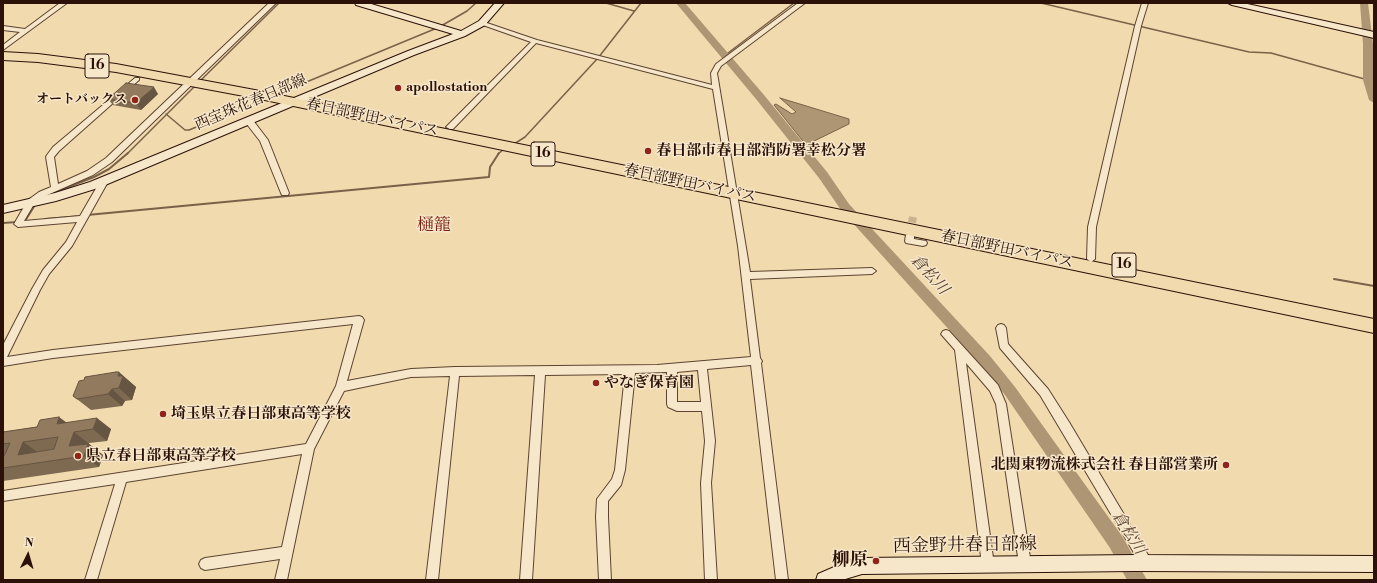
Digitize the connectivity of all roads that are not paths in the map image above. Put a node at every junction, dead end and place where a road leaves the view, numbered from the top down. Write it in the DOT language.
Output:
graph roads {
  1 [pos="64,3"];
  2 [pos="273,3"];
  3 [pos="360,3"];
  4 [pos="802,3"];
  5 [pos="1145,3"];
  6 [pos="1232,3"];
  7 [pos="497,4"];
  8 [pos="482,23"];
  9 [pos="3,28"];
  10 [pos="26,31"];
  11 [pos="462,34"];
  12 [pos="1374,35"];
  13 [pos="535,41"];
  14 [pos="3,49"];
  15 [pos="3,56"];
  16 [pos="137,79"];
  17 [pos="192,79"];
  18 [pos="716,88"];
  19 [pos="299,100"];
  20 [pos="249,121"];
  21 [pos="450,127"];
  22 [pos="105,180"];
  23 [pos="55,188"];
  24 [pos="733,189"];
  25 [pos="284,193"];
  26 [pos="33,202"];
  27 [pos="3,209"];
  28 [pos="83,219"];
  29 [pos="876,219"];
  30 [pos="910,235"];
  31 [pos="923,243"];
  32 [pos="1091,258"];
  33 [pos="872,271"];
  34 [pos="746,276"];
  35 [pos="1374,318"];
  36 [pos="1374,326"];
  37 [pos="1001,328"];
  38 [pos="946,334"];
  39 [pos="959,348"];
  40 [pos="3,355"];
  41 [pos="757,361"];
  42 [pos="3,362"];
  43 [pos="702,366"];
  44 [pos="672,368"];
  45 [pos="630,370"];
  46 [pos="455,372"];
  47 [pos="540,372"];
  48 [pos="341,387"];
  49 [pos="706,406"];
  50 [pos="309,448"];
  51 [pos="122,478"];
  52 [pos="3,496"];
  53 [pos="287,552"];
  54 [pos="205,564"];
  55 [pos="1026,564"];
  56 [pos="1141,564"];
  57 [pos="1374,564"];
  58 [pos="988,565"];
  59 [pos="91,580"];
  60 [pos="281,580"];
  61 [pos="432,580"];
  62 [pos="526,580"];
  63 [pos="605,580"];
  64 [pos="711,580"];
  65 [pos="782,580"];
  66 [pos="824,580"];
  1 -- 10 [label="street"];
  2 -- 17 [label="street"];
  3 -- 11 [label="main road"];
  4 -- 18 [label="street"];
  5 -- 32 [label="street"];
  6 -- 12 [label="main road"];
  7 -- 8 [label="main road, 西宝珠花春日部線"];
  8 -- 11 [label="main road, 西宝珠花春日部線"];
  8 -- 13 [label="street"];
  9 -- 10 [label="street"];
  10 -- 14 [label="street"];
  11 -- 19 [label="main road, 西宝珠花春日部線"];
  13 -- 18 [label="street"];
  13 -- 21 [label="street"];
  14 -- 17 [label="highway, 春日部野田バイパス / 16"];
  15 -- 17 [label="highway, 春日部野田バイパス / 16"];
  16 -- 23 [label="street"];
  17 -- 19 [label="highway, 春日部野田バイパス / 16"];
  17 -- 23 [label="street"];
  18 -- 24 [label="street"];
  19 -- 20 [label="main road, 西宝珠花春日部線"];
  19 -- 21 [label="highway, 春日部野田バイパス / 16"];
  19 -- 24 [label="highway, 春日部野田バイパス / 16"];
  20 -- 22 [label="main road, 西宝珠花春日部線"];
  20 -- 25 [label="street"];
  21 -- 24 [label="highway, 春日部野田バイパス / 16"];
  22 -- 26 [label="main road, 西宝珠花春日部線"];
  22 -- 28 [label="street"];
  23 -- 26 [label="street"];
  24 -- 29 [label="highway, 春日部野田バイパス / 16"];
  24 -- 34 [label="street"];
  26 -- 27 [label="main road, 西宝珠花春日部線"];
  26 -- 28 [label="street"];
  28 -- 40 [label="street"];
  29 -- 32 [label="highway, 春日部野田バイパス / 16"];
  29 -- 36 [label="highway, 春日部野田バイパス / 16"];
  30 -- 31 [label="street"];
  32 -- 35 [label="highway, 春日部野田バイパス / 16"];
  33 -- 34 [label="street"];
  34 -- 41 [label="street"];
  37 -- 56 [label="street"];
  38 -- 39 [label="street"];
  39 -- 55 [label="street"];
  39 -- 58 [label="street"];
  41 -- 43 [label="street"];
  41 -- 65 [label="street"];
  42 -- 48 [label="street"];
  43 -- 44 [label="street"];
  43 -- 49 [label="street"];
  44 -- 45 [label="street"];
  44 -- 49 [label="street"];
  45 -- 47 [label="street"];
  45 -- 63 [label="street"];
  46 -- 47 [label="street"];
  46 -- 48 [label="street"];
  46 -- 61 [label="street"];
  47 -- 62 [label="street"];
  48 -- 50 [label="street"];
  49 -- 64 [label="street"];
  50 -- 51 [label="street"];
  50 -- 53 [label="street"];
  51 -- 52 [label="street"];
  51 -- 59 [label="street"];
  53 -- 54 [label="street"];
  53 -- 60 [label="street"];
  55 -- 56 [label="main road, 西金野井春日部線"];
  55 -- 58 [label="main road, 西金野井春日部線"];
  56 -- 57 [label="main road"];
  58 -- 66 [label="main road, 西金野井春日部線"];
}
